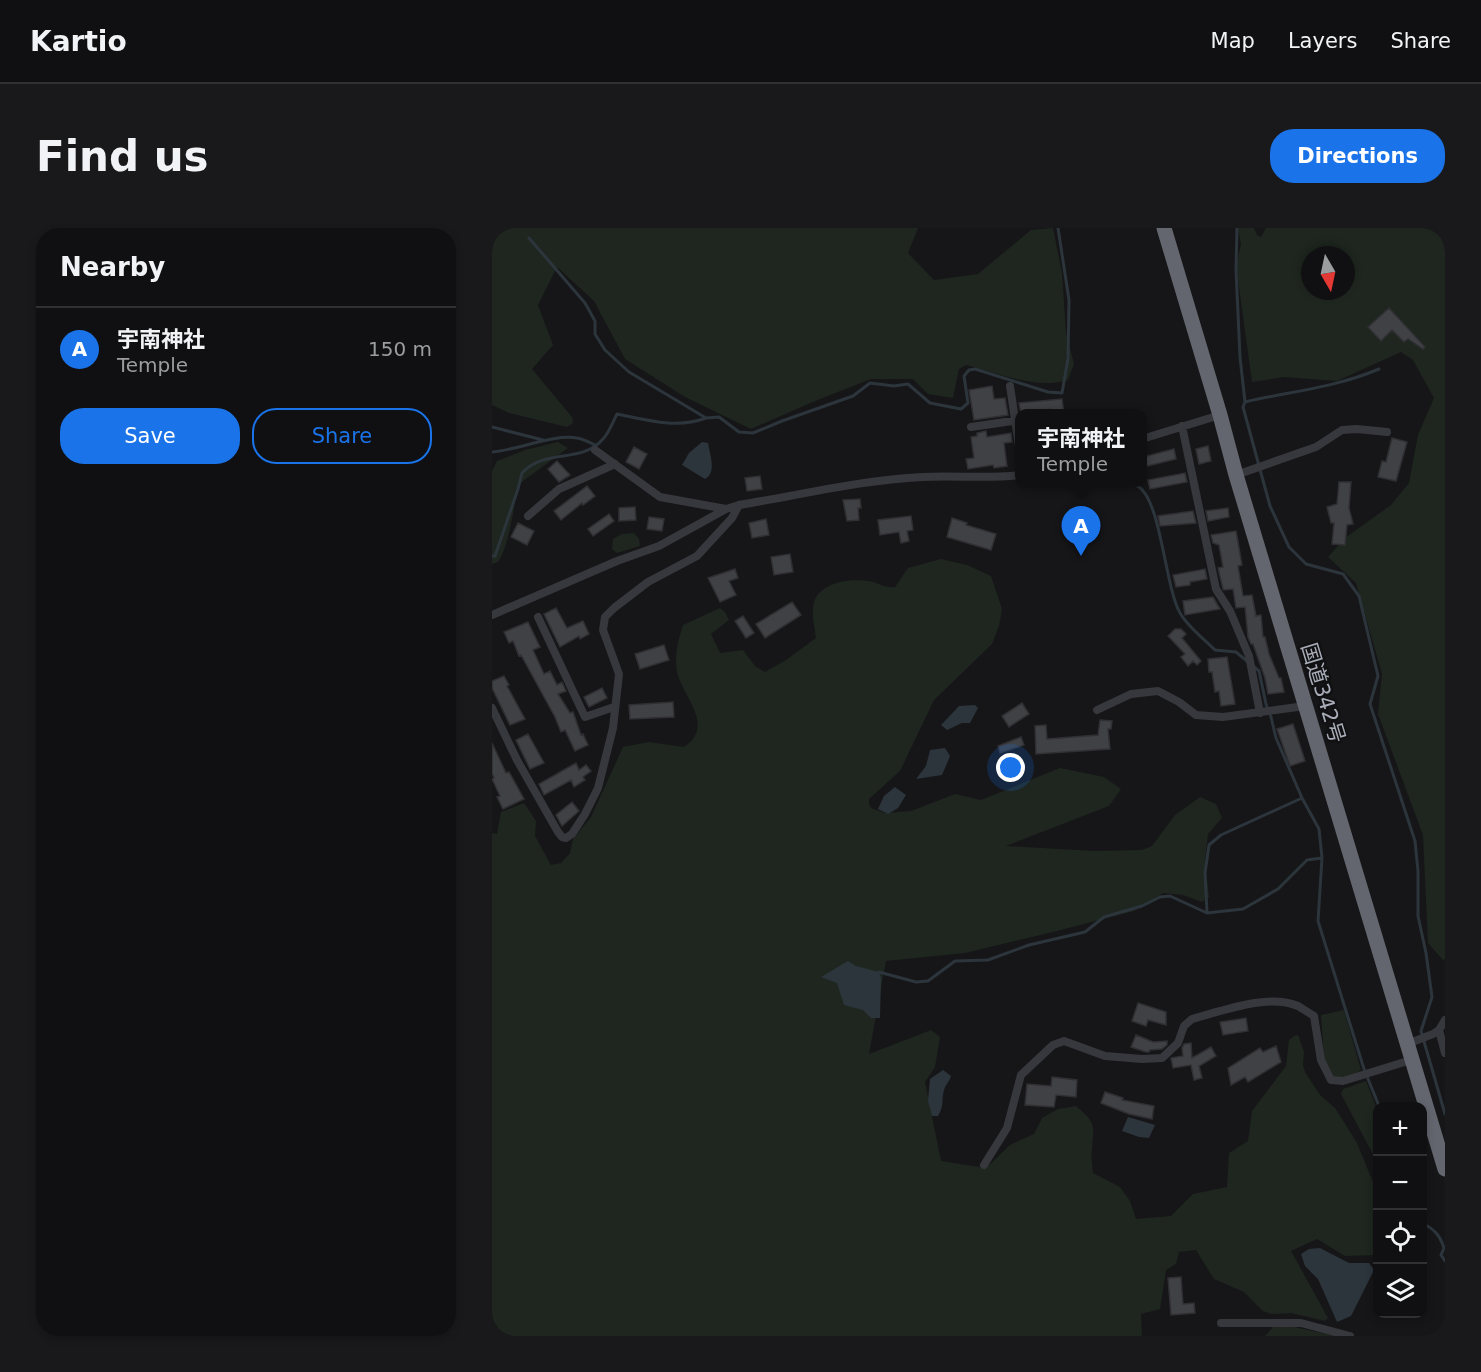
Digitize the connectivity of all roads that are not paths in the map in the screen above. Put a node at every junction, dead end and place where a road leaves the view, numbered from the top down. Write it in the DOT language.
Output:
graph roads {
  1 [pos="1164,228"];
  2 [pos="1010,386"];
  3 [pos="1015,410"];
  4 [pos="1220,415"];
  5 [pos="1015,420"];
  6 [pos="1182,426"];
  7 [pos="971,427"];
  8 [pos="1387,432"];
  9 [pos="1147,438"];
  10 [pos="595,450"];
  11 [pos="615,464"];
  12 [pos="1236,475"];
  13 [pos="1015,476"];
  14 [pos="739,505"];
  15 [pos="726,509"];
  16 [pos="528,516"];
  17 [pos="492,615"];
  18 [pos="538,617"];
  19 [pos="1305,706"];
  20 [pos="614,707"];
  21 [pos="492,708"];
  22 [pos="1097,710"];
  23 [pos="1260,713"];
  24 [pos="1445,1020"];
  25 [pos="1438,1030"];
  26 [pos="1407,1044"];
  27 [pos="1445,1053"];
  28 [pos="1411,1060"];
  29 [pos="984,1165"];
  30 [pos="1445,1169"];
  31 [pos="1221,1323"];
  32 [pos="1350,1336"];
  1 -- 4 [label="highway, 国道342号"];
  2 -- 3 [label="street"];
  4 -- 6 [label="street"];
  4 -- 12 [label="highway, 国道342号"];
  5 -- 7 [label="street"];
  6 -- 9 [label="street"];
  6 -- 23 [label="street"];
  8 -- 12 [label="street"];
  10 -- 11 [label="street"];
  11 -- 15 [label="street"];
  11 -- 16 [label="street"];
  12 -- 19 [label="highway, 国道342号"];
  13 -- 14 [label="street"];
  14 -- 15 [label="street"];
  14 -- 20 [label="street"];
  15 -- 17 [label="street"];
  18 -- 20 [label="street"];
  19 -- 23 [label="street"];
  19 -- 26 [label="highway, 国道342号"];
  20 -- 21 [label="street"];
  22 -- 23 [label="street"];
  24 -- 25 [label="street"];
  25 -- 26 [label="street"];
  25 -- 27 [label="street"];
  26 -- 28 [label="highway, 国道342号"];
  28 -- 29 [label="street"];
  28 -- 30 [label="highway, 国道342号"];
  31 -- 32 [label="street"];
}
